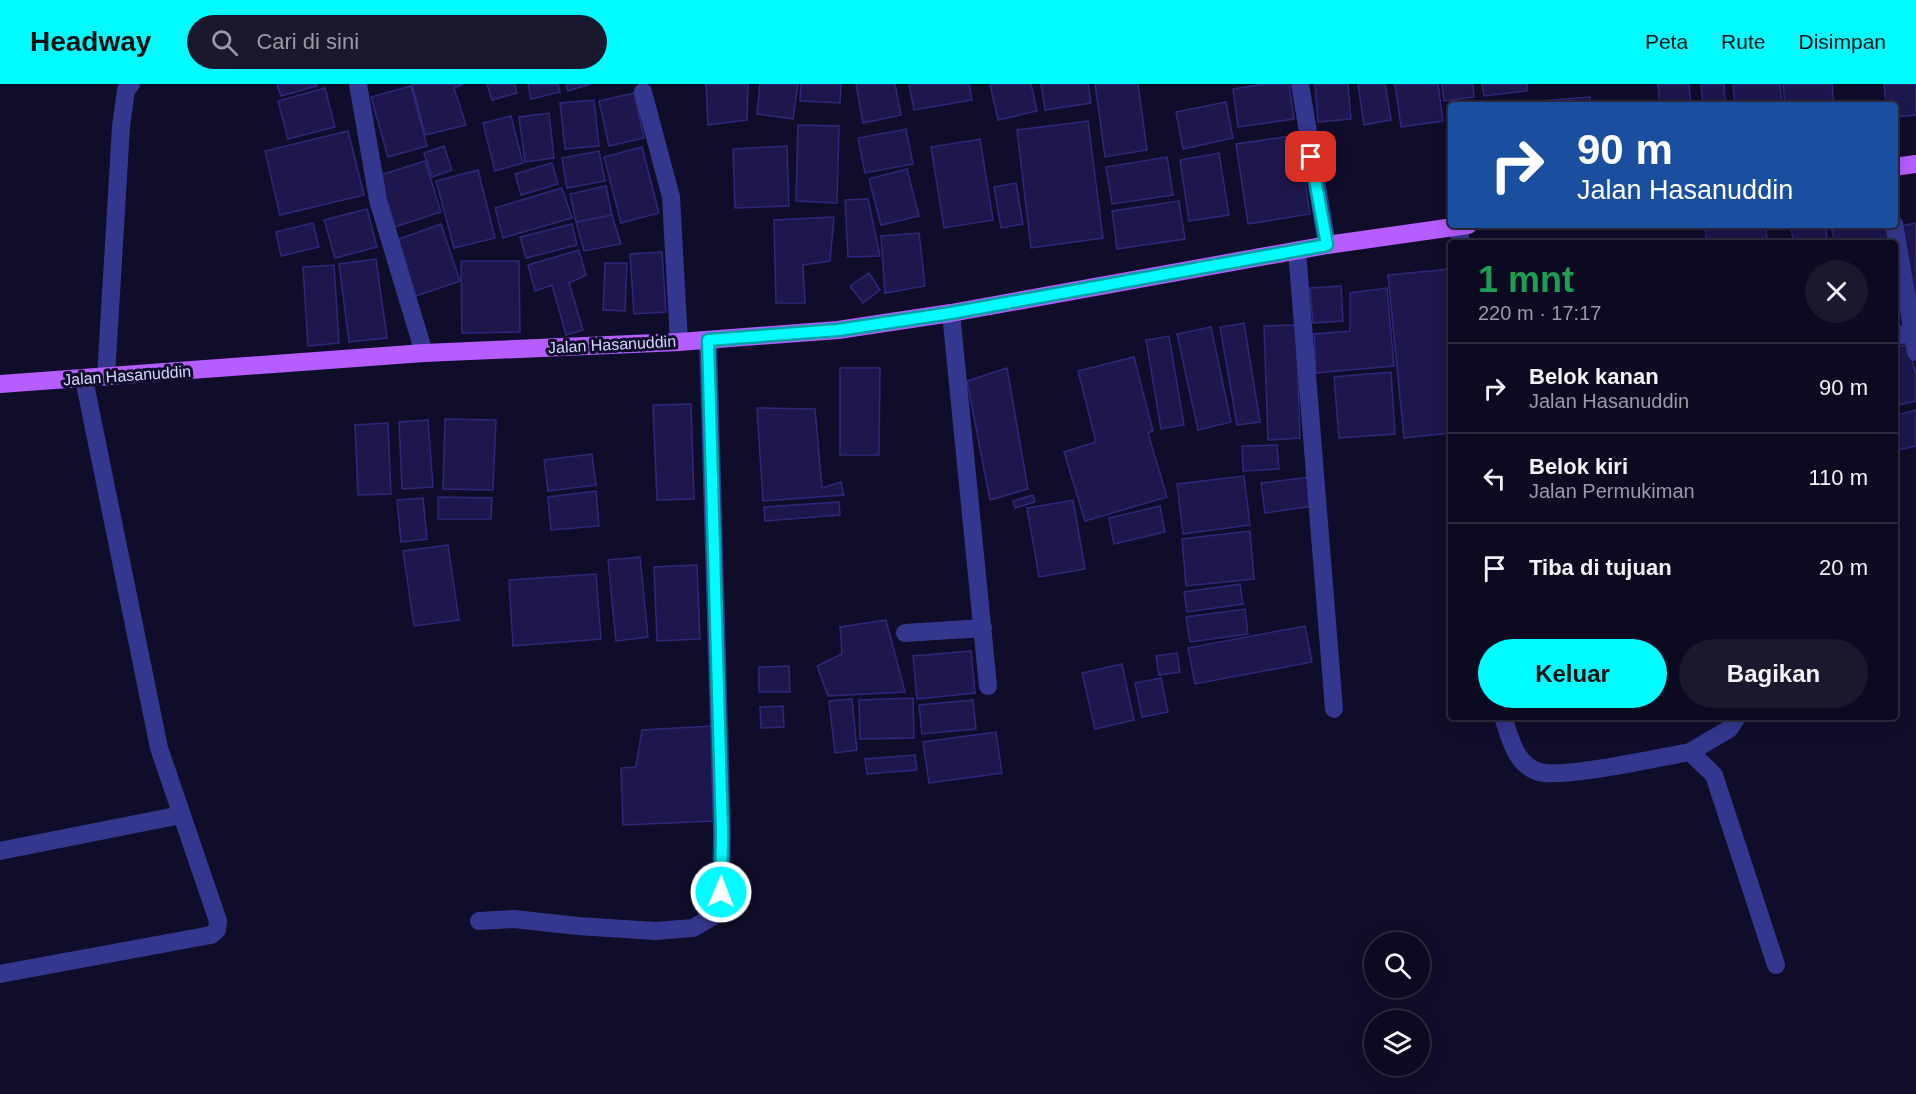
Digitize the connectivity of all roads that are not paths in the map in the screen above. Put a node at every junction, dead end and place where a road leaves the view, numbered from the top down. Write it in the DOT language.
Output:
graph roads {
  1 [pos="131,84"];
  2 [pos="358,84"];
  3 [pos="1300,84"];
  4 [pos="643,92"];
  5 [pos="1916,164"];
  6 [pos="1898,166"];
  7 [pos="1462,232"];
  8 [pos="1327,245"];
  9 [pos="1297,251"];
  10 [pos="1898,268"];
  11 [pos="951,313"];
  12 [pos="1904,334"];
  13 [pos="708,340"];
  14 [pos="679,342"];
  15 [pos="1916,352"];
  16 [pos="424,353"];
  17 [pos="106,377"];
  18 [pos="84,379"];
  19 [pos="0,384"];
  20 [pos="982,628"];
  21 [pos="904,633"];
  22 [pos="988,686"];
  23 [pos="1334,709"];
  24 [pos="1504,720"];
  25 [pos="1735,720"];
  26 [pos="1690,752"];
  27 [pos="181,815"];
  28 [pos="0,851"];
  29 [pos="479,921"];
  30 [pos="1776,966"];
  31 [pos="0,974"];
  1 -- 17 [label="street"];
  2 -- 16 [label="street"];
  3 -- 8 [label="street"];
  4 -- 14 [label="street"];
  5 -- 6 [label="main road"];
  7 -- 8 [label="main road, Jalan Hasanuddin"];
  8 -- 9 [label="main road, Jalan Hasanuddin"];
  9 -- 11 [label="main road, Jalan Hasanuddin"];
  9 -- 23 [label="street"];
  10 -- 12 [label="street"];
  11 -- 13 [label="main road, Jalan Hasanuddin"];
  11 -- 20 [label="street"];
  12 -- 15 [label="street"];
  13 -- 14 [label="main road, Jalan Hasanuddin"];
  13 -- 29 [label="street"];
  14 -- 16 [label="main road, Jalan Hasanuddin"];
  16 -- 17 [label="main road, Jalan Hasanuddin"];
  17 -- 18 [label="main road, Jalan Hasanuddin"];
  18 -- 19 [label="main road, Jalan Hasanuddin"];
  18 -- 27 [label="street"];
  20 -- 21 [label="street"];
  20 -- 22 [label="street"];
  24 -- 26 [label="street"];
  25 -- 26 [label="street"];
  26 -- 30 [label="street"];
  27 -- 28 [label="street"];
  27 -- 31 [label="street"];
}
